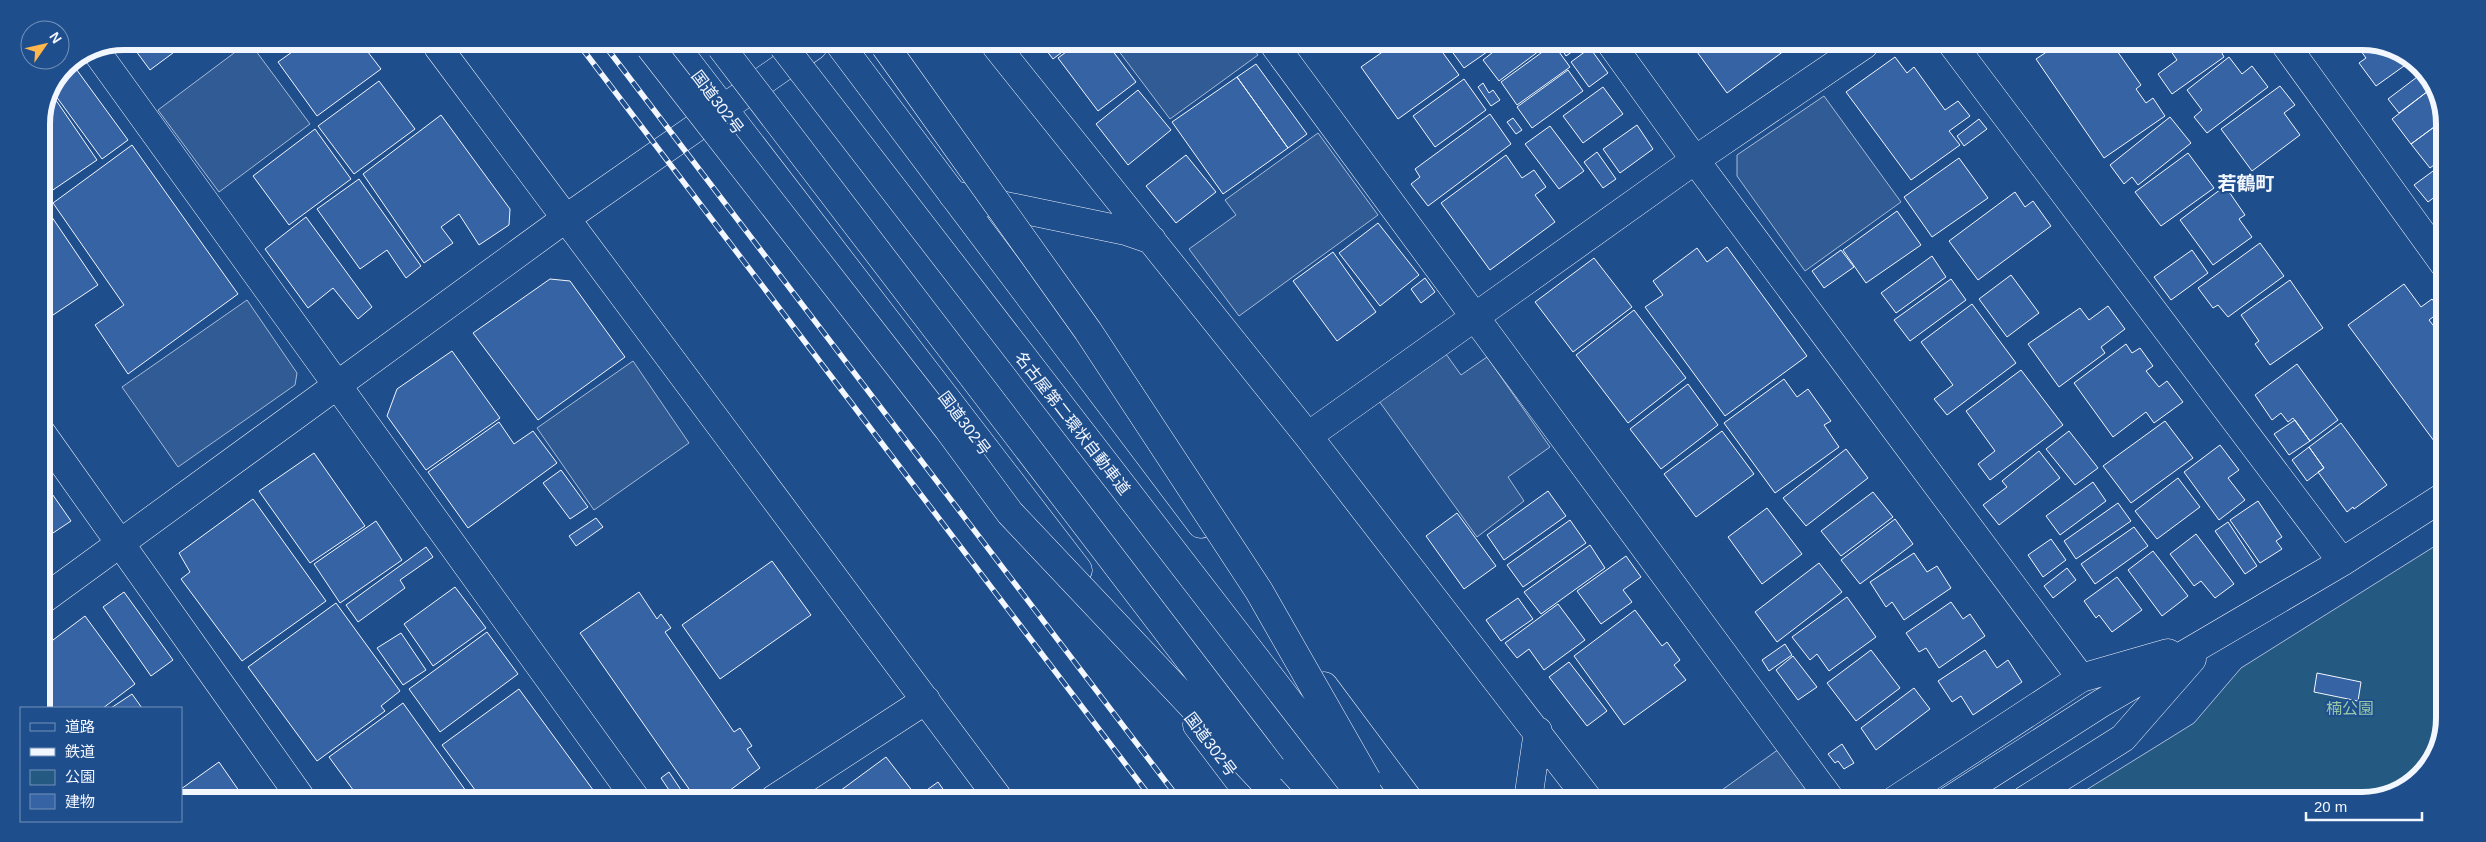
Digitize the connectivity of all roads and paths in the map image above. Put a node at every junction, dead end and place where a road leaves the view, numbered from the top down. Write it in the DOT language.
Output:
graph roads {
  1 [pos="440,50"];
  2 [pos="652,50"];
  3 [pos="678,50"];
  4 [pos="724,50"];
  5 [pos="786,50"];
  6 [pos="807,50"];
  7 [pos="844,50"];
  8 [pos="888,50"];
  9 [pos="999,50"];
  10 [pos="1278,50"];
  11 [pos="1616,50"];
  12 [pos="1857,50"];
  13 [pos="1957,50"];
  14 [pos="2289,50"];
  15 [pos="98,55"];
  16 [pos="724,109"];
  17 [pos="1695,160"];
  18 [pos="953,195"];
  19 [pos="565,219"];
  20 [pos="1152,240"];
  21 [pos="2436,253"];
  22 [pos="1475,315"];
  23 [pos="336,386"];
  24 [pos="1308,436"];
  25 [pos="50,445"];
  26 [pos="2436,502"];
  27 [pos="120,545"];
  28 [pos="2342,562"];
  29 [pos="50,595"];
  30 [pos="2208,641"];
  31 [pos="2081,678"];
  32 [pos="926,700"];
  33 [pos="1538,731"];
  34 [pos="1378,758"];
  35 [pos="297,792"];
  36 [pos="632,792"];
  37 [pos="785,792"];
  38 [pos="994,792"];
  39 [pos="1249,792"];
  40 [pos="1273,792"];
  41 [pos="1291,792"];
  42 [pos="1358,792"];
  43 [pos="1373,792"];
  44 [pos="1404,792"];
  45 [pos="1407,792"];
  46 [pos="1529,792"];
  47 [pos="1583,792"];
  48 [pos="1825,792"];
  49 [pos="1907,792"];
  50 [pos="1962,792"];
  51 [pos="2038,792"];
  1 -- 19 [label="main road"];
  2 -- 40 [label="main road, bridge"];
  3 -- 16 [label="main road, 国道302号"];
  4 -- 41 [label="main road, bridge"];
  5 -- 42 [label="main road, 名古屋第二環状自動車道, bridge"];
  6 -- 16 [label="main road"];
  7 -- 18 [label="main road"];
  8 -- 43 [label="main road, bridge"];
  9 -- 20 [label="main road"];
  10 -- 22 [label="main road"];
  11 -- 17 [label="main road"];
  12 -- 17 [label="main road"];
  13 -- 28 [label="main road"];
  14 -- 21 [label="main road"];
  15 -- 23 [label="main road"];
  16 -- 19 [label="main road"];
  16 -- 39 [label="main road, 国道302号"];
  17 -- 22 [label="main road"];
  17 -- 31 [label="main road"];
  18 -- 20 [label="main road"];
  18 -- 34 [label="main road"];
  19 -- 23 [label="main road"];
  19 -- 32 [label="main road"];
  20 -- 24 [label="main road"];
  22 -- 24 [label="main road"];
  22 -- 48 [label="main road"];
  23 -- 27 [label="main road"];
  23 -- 36 [label="main road"];
  24 -- 33 [label="main road"];
  25 -- 27 [label="main road"];
  26 -- 28 [label="main road"];
  27 -- 29 [label="main road"];
  27 -- 35 [label="main road"];
  28 -- 30 [label="main road"];
  30 -- 31 [label="main road"];
  30 -- 50 [label="main road"];
  30 -- 51 [label="main road"];
  31 -- 49 [label="main road"];
  32 -- 37 [label="main road"];
  32 -- 38 [label="main road"];
  33 -- 46 [label="main road"];
  33 -- 47 [label="main road"];
  34 -- 44 [label="main road"];
  34 -- 45 [label="main road"];
}
